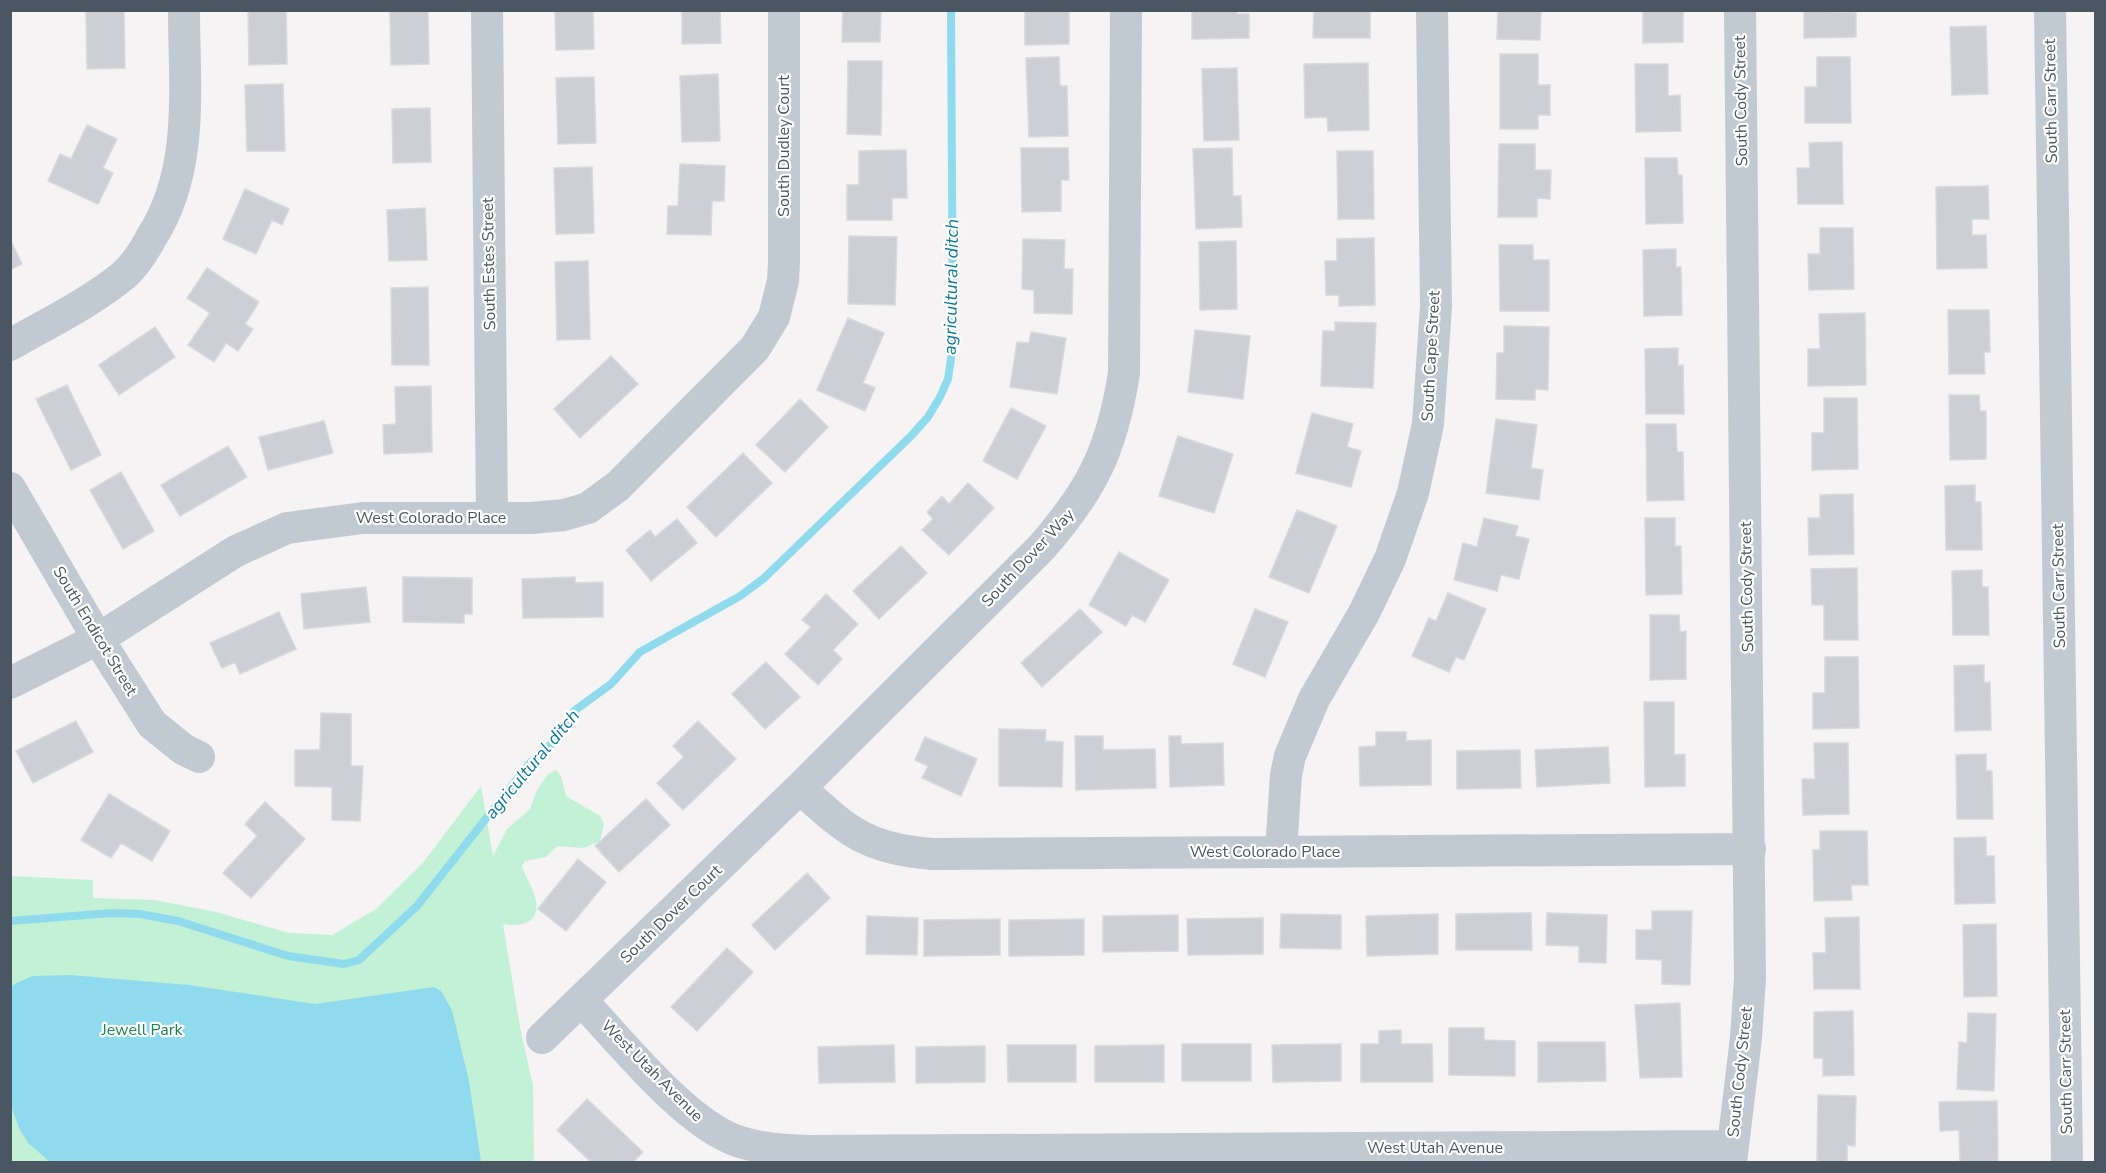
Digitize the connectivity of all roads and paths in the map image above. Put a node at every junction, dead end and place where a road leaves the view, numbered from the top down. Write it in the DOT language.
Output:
graph roads {
  1 [pos="184,10"];
  2 [pos="487,10"];
  3 [pos="784,10"];
  4 [pos="1126,10"];
  5 [pos="1432,10"];
  6 [pos="1740,10"];
  7 [pos="2050,10"];
  8 [pos="783,281"];
  9 [pos="10,345"];
  10 [pos="10,488"];
  11 [pos="492,518"];
  12 [pos="98,639"];
  13 [pos="10,683"];
  14 [pos="199,757"];
  15 [pos="800,788"];
  16 [pos="1750,849"];
  17 [pos="1281,852"];
  18 [pos="582,1001"];
  19 [pos="542,1038"];
  20 [pos="1731,1154"];
  21 [pos="2067,1162"];
  1 -- 9 [label="street"];
  2 -- 11 [label="street, South Estes Street"];
  3 -- 8 [label="street, South Dudley Court"];
  4 -- 15 [label="street, South Dover Way"];
  5 -- 17 [label="street, South Cape Street"];
  6 -- 16 [label="street, South Cody Street"];
  7 -- 21 [label="street, South Carr Street"];
  8 -- 11 [label="street, West Colorado Place"];
  10 -- 12 [label="street, South Endicot Street"];
  11 -- 12 [label="street, West Colorado Place"];
  12 -- 13 [label="street, West Colorado Place"];
  12 -- 14 [label="street, South Endicot Street"];
  15 -- 17 [label="street, West Colorado Place"];
  15 -- 18 [label="street, South Dover Court"];
  16 -- 17 [label="street, West Colorado Place"];
  16 -- 20 [label="street, South Cody Street"];
  18 -- 19 [label="street, South Dover Court"];
  18 -- 20 [label="street, West Utah Avenue"];
}
